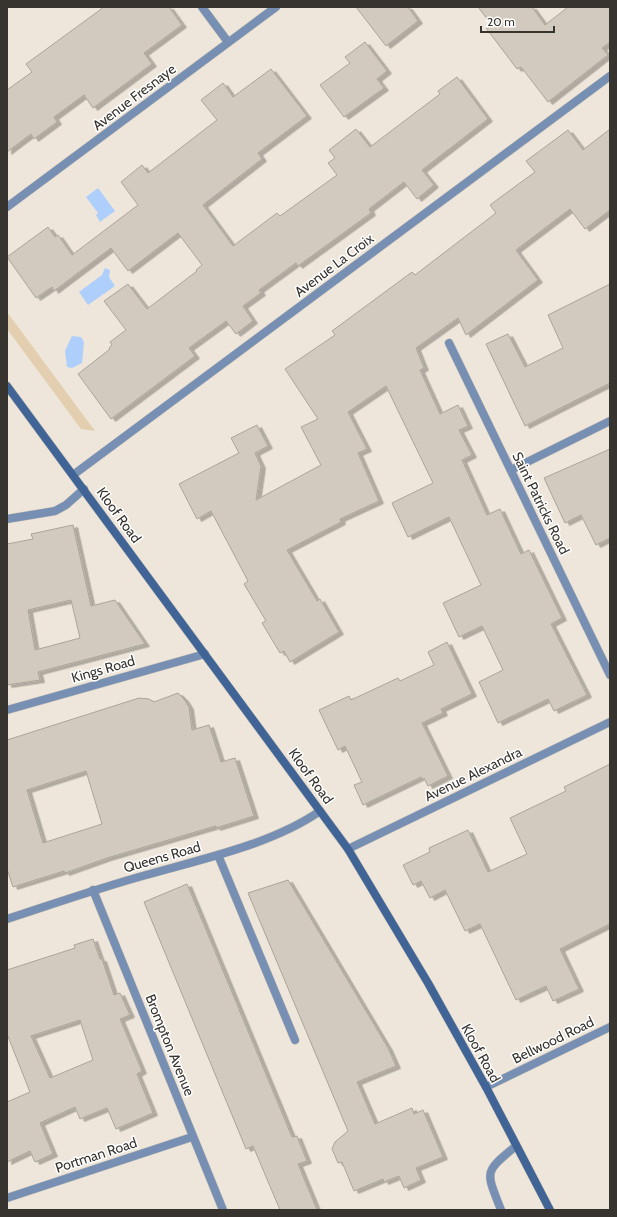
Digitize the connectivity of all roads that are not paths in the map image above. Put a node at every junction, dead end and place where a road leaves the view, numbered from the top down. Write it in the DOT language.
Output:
graph roads {
  1 [pos="202,7"];
  2 [pos="276,7"];
  3 [pos="228,42"];
  4 [pos="610,76"];
  5 [pos="7,207"];
  6 [pos="450,343"];
  7 [pos="7,386"];
  8 [pos="610,421"];
  9 [pos="511,470"];
  10 [pos="73,475"];
  11 [pos="84,489"];
  12 [pos="7,519"];
  13 [pos="205,654"];
  14 [pos="610,675"];
  15 [pos="7,710"];
  16 [pos="610,722"];
  17 [pos="320,811"];
  18 [pos="348,849"];
  19 [pos="218,855"];
  20 [pos="93,890"];
  21 [pos="7,919"];
  22 [pos="610,1027"];
  23 [pos="294,1040"];
  24 [pos="486,1087"];
  25 [pos="192,1137"];
  26 [pos="516,1146"];
  27 [pos="7,1198"];
  28 [pos="224,1210"];
  29 [pos="501,1210"];
  30 [pos="550,1210"];
  1 -- 3 [label="street"];
  2 -- 3 [label="street, Avenue Fresnaye"];
  3 -- 5 [label="street, Avenue Fresnaye"];
  4 -- 10 [label="street, Avenue La Croix"];
  6 -- 9 [label="street, Saint Patricks Road"];
  7 -- 10 [label="main road, Kloof Road"];
  8 -- 9 [label="street"];
  9 -- 14 [label="street, Saint Patricks Road"];
  10 -- 11 [label="main road, Kloof Road"];
  11 -- 12 [label="street"];
  11 -- 13 [label="main road, Kloof Road"];
  13 -- 15 [label="street, Kings Road"];
  13 -- 17 [label="main road, Kloof Road"];
  16 -- 18 [label="street, Avenue Alexandra"];
  17 -- 18 [label="main road, Kloof Road"];
  17 -- 19 [label="street, Queens Road"];
  18 -- 24 [label="main road, Kloof Road"];
  19 -- 20 [label="street, Queens Road"];
  19 -- 23 [label="street"];
  20 -- 21 [label="street, Queens Road"];
  20 -- 25 [label="street, Brompton Avenue"];
  22 -- 24 [label="street, Bellwood Road"];
  24 -- 26 [label="main road, Kloof Road"];
  25 -- 27 [label="street, Portman Road"];
  25 -- 28 [label="street, Brompton Avenue"];
  26 -- 29 [label="street"];
  26 -- 30 [label="main road, Kloof Road"];
}
